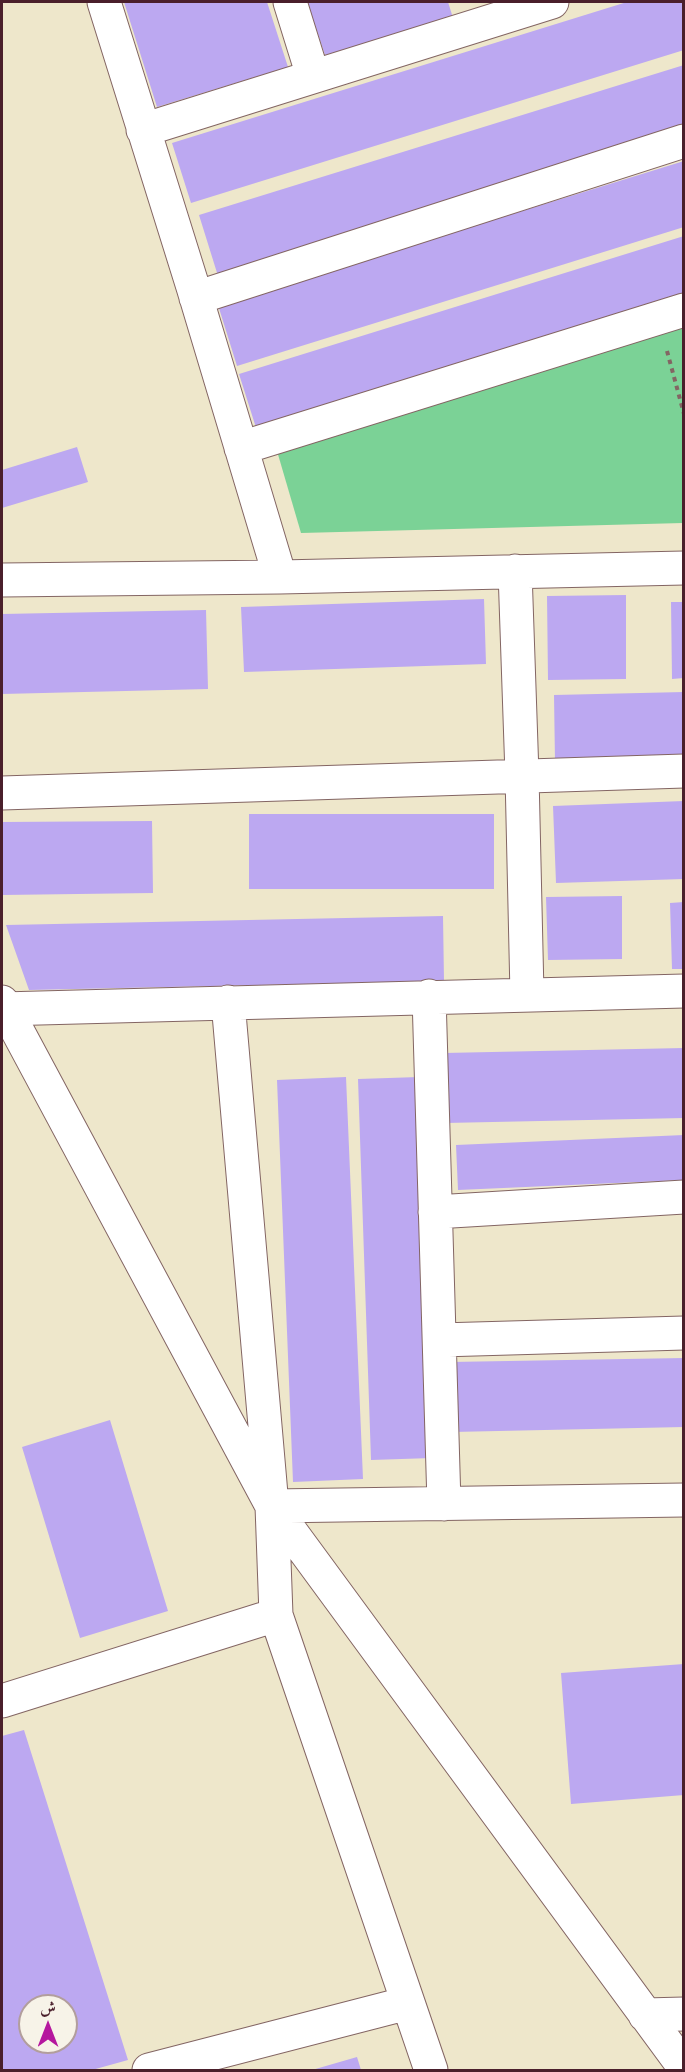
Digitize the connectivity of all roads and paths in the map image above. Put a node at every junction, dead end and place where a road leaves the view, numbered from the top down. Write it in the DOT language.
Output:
graph roads {
  1 [pos="104,2"];
  2 [pos="290,2"];
  3 [pos="552,2"];
  4 [pos="471,14"];
  5 [pos="313,76"];
  6 [pos="143,130"];
  7 [pos="684,141"];
  8 [pos="196,298"];
  9 [pos="671,314"];
  10 [pos="684,414"];
  11 [pos="241,448"];
  12 [pos="684,568"];
  13 [pos="515,571"];
  14 [pos="280,577"];
  15 [pos="2,580"];
  16 [pos="684,771"];
  17 [pos="522,775"];
  18 [pos="2,793"];
  19 [pos="684,991"];
  20 [pos="527,994"];
  21 [pos="429,996"];
  22 [pos="228,1002"];
  23 [pos="3,1006"];
  24 [pos="684,1197"];
  25 [pos="435,1212"];
  26 [pos="684,1333"];
  27 [pos="440,1340"];
  28 [pos="684,1500"];
  29 [pos="444,1504"];
  30 [pos="272,1506"];
  31 [pos="276,1615"];
  32 [pos="2,1701"];
  33 [pos="408,2003"];
  34 [pos="684,2014"];
  35 [pos="645,2015"];
  36 [pos="684,2067"];
  37 [pos="149,2070"];
  38 [pos="431,2070"];
  1 -- 6 [label="street"];
  2 -- 5 [label="street"];
  3 -- 4 [label="street"];
  4 -- 5 [label="street"];
  5 -- 6 [label="street"];
  6 -- 8 [label="street"];
  7 -- 8 [label="street"];
  8 -- 11 [label="street"];
  9 -- 10 [label="path"];
  9 -- 11 [label="street"];
  11 -- 14 [label="street"];
  12 -- 13 [label="street"];
  13 -- 14 [label="street"];
  13 -- 17 [label="street"];
  14 -- 15 [label="street"];
  16 -- 17 [label="street"];
  17 -- 18 [label="street"];
  17 -- 20 [label="street"];
  19 -- 20 [label="street"];
  20 -- 21 [label="street"];
  21 -- 22 [label="street"];
  21 -- 25 [label="street"];
  22 -- 23 [label="street"];
  22 -- 30 [label="street"];
  23 -- 30 [label="street"];
  24 -- 25 [label="street"];
  25 -- 27 [label="street"];
  26 -- 27 [label="street"];
  27 -- 29 [label="street"];
  28 -- 29 [label="street"];
  29 -- 30 [label="street"];
  30 -- 31 [label="street"];
  30 -- 35 [label="street"];
  31 -- 32 [label="street"];
  31 -- 33 [label="street"];
  33 -- 37 [label="street"];
  33 -- 38 [label="street"];
  34 -- 35 [label="street"];
  35 -- 36 [label="street"];
}
